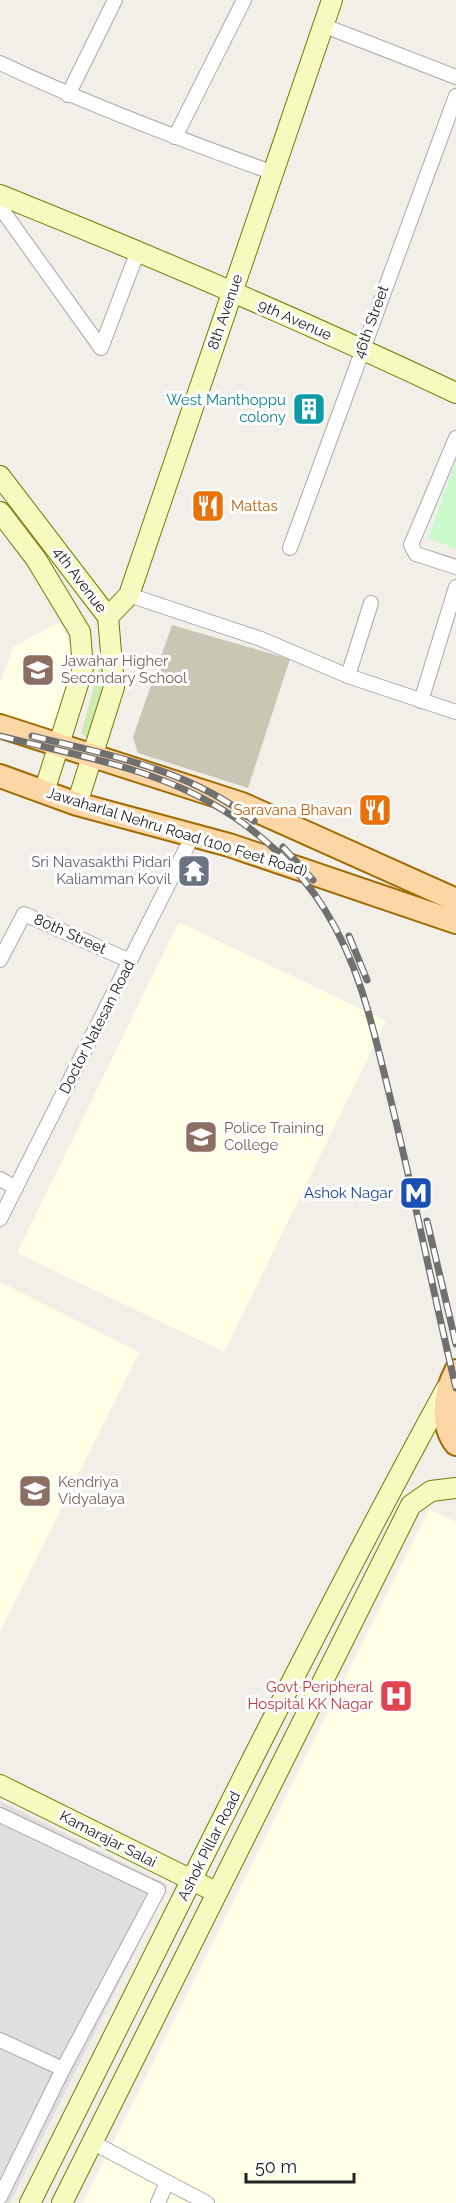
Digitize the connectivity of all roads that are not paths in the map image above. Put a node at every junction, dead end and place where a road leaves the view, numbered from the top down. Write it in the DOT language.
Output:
graph roads {
  1 [pos="115,0"];
  2 [pos="244,0"];
  3 [pos="332,0"];
  4 [pos="322,25"];
  5 [pos="0,63"];
  6 [pos="456,77"];
  7 [pos="68,95"];
  8 [pos="456,96"];
  9 [pos="175,137"];
  10 [pos="272,172"];
  11 [pos="0,195"];
  12 [pos="0,207"];
  13 [pos="138,251"];
  14 [pos="231,292"];
  15 [pos="361,348"];
  16 [pos="456,393"];
  17 [pos="456,438"];
  18 [pos="0,476"];
  19 [pos="0,512"];
  20 [pos="290,549"];
  21 [pos="456,567"];
  22 [pos="456,587"];
  23 [pos="129,595"];
  24 [pos="371,603"];
  25 [pos="108,617"];
  26 [pos="348,675"];
  27 [pos="421,701"];
  28 [pos="456,712"];
  29 [pos="0,726"];
  30 [pos="60,747"];
  31 [pos="91,757"];
  32 [pos="0,776"];
  33 [pos="44,792"];
  34 [pos="77,804"];
  35 [pos="193,835"];
  36 [pos="456,900"];
  37 [pos="456,922"];
  38 [pos="0,960"];
  39 [pos="130,961"];
  40 [pos="0,1179"];
  41 [pos="16,1188"];
  42 [pos="0,1220"];
  43 [pos="452,1379"];
  44 [pos="456,1444"];
  45 [pos="456,1488"];
  46 [pos="318,1635"];
  47 [pos="340,1647"];
  48 [pos="0,1785"];
  49 [pos="0,1815"];
  50 [pos="190,1880"];
  51 [pos="216,1893"];
  52 [pos="0,2040"];
  53 [pos="63,2069"];
  54 [pos="92,2142"];
  55 [pos="167,2182"];
  56 [pos="0,2197"];
  57 [pos="30,2203"];
  58 [pos="62,2203"];
  59 [pos="158,2203"];
  60 [pos="207,2203"];
  1 -- 7 [label="street"];
  2 -- 9 [label="street"];
  3 -- 4 [label="main road, 8th Avenue"];
  4 -- 6 [label="street"];
  4 -- 10 [label="main road, 8th Avenue"];
  5 -- 7 [label="street"];
  7 -- 9 [label="street"];
  8 -- 15 [label="street, 46th Street"];
  9 -- 10 [label="street"];
  10 -- 14 [label="main road, 8th Avenue"];
  11 -- 13 [label="main road, 9th Avenue"];
  12 -- 13 [label="street"];
  13 -- 14 [label="main road, 9th Avenue"];
  14 -- 15 [label="main road, 9th Avenue"];
  14 -- 23 [label="main road, 8th Avenue"];
  15 -- 16 [label="main road, 9th Avenue"];
  15 -- 20 [label="street, 46th Street"];
  17 -- 21 [label="street"];
  18 -- 25 [label="main road, 4th Avenue"];
  19 -- 30 [label="main road"];
  22 -- 27 [label="street"];
  23 -- 25 [label="main road, 8th Avenue"];
  23 -- 26 [label="street"];
  24 -- 26 [label="street"];
  25 -- 31 [label="main road, 4th Avenue"];
  26 -- 27 [label="street"];
  27 -- 28 [label="street"];
  29 -- 30 [label="main road"];
  30 -- 31 [label="main road"];
  30 -- 33 [label="main road"];
  31 -- 34 [label="main road, 4th Avenue"];
  31 -- 36 [label="main road"];
  32 -- 33 [label="main road, Jawaharlal Nehru Road (100 Feet Road)"];
  33 -- 34 [label="main road, Jawaharlal Nehru Road (100 Feet Road)"];
  34 -- 35 [label="main road, Jawaharlal Nehru Road (100 Feet Road)"];
  35 -- 37 [label="main road, Jawaharlal Nehru Road (100 Feet Road)"];
  35 -- 39 [label="street, Doctor Natesan Road"];
  38 -- 39 [label="street, 80th Street"];
  39 -- 41 [label="street, Doctor Natesan Road"];
  40 -- 41 [label="street"];
  41 -- 42 [label="street, Doctor Natesan Road"];
  43 -- 44 [label="main road"];
  43 -- 46 [label="main road, Ashok Pillar Road"];
  45 -- 47 [label="main road, Ashok Pillar Road"];
  46 -- 47 [label="main road"];
  46 -- 50 [label="main road, Ashok Pillar Road"];
  47 -- 51 [label="main road, Ashok Pillar Road"];
  48 -- 50 [label="main road, Kamarajar Salai"];
  49 -- 53 [label="street"];
  50 -- 51 [label="main road, Kamarajar Salai"];
  50 -- 57 [label="main road, Ashok Pillar Road"];
  51 -- 54 [label="main road, Ashok Pillar Road"];
  52 -- 53 [label="street"];
  53 -- 56 [label="street"];
  54 -- 55 [label="street"];
  54 -- 58 [label="main road, Ashok Pillar Road"];
  55 -- 59 [label="street"];
  55 -- 60 [label="street"];
}
